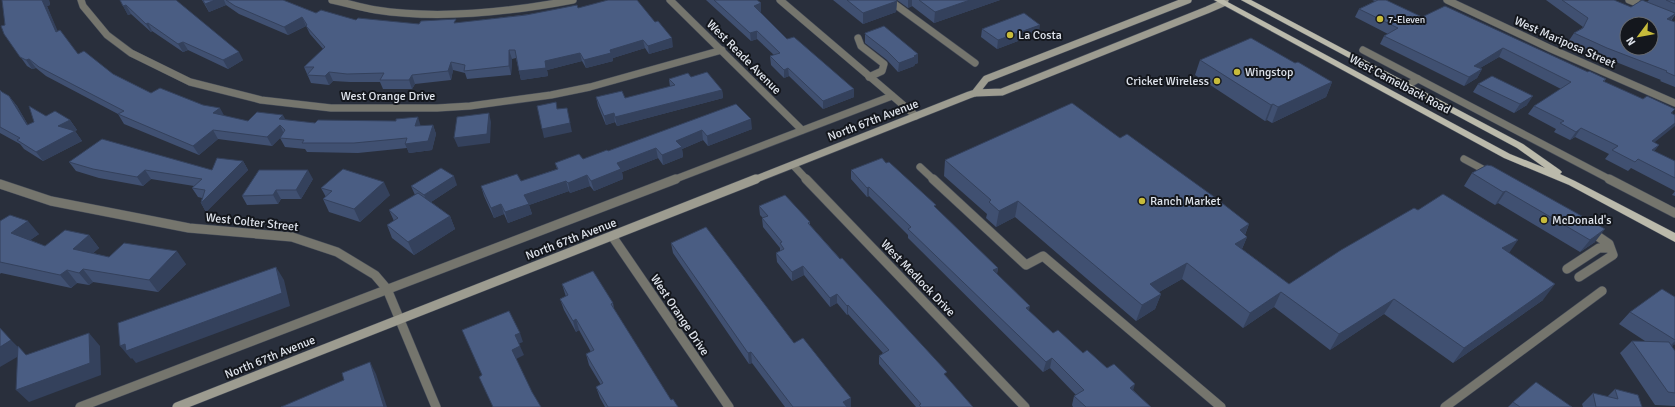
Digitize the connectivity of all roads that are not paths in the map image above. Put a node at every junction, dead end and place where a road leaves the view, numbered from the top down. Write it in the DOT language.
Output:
graph roads {
  1 [pos="81,0"];
  2 [pos="332,0"];
  3 [pos="573,0"];
  4 [pos="670,0"];
  5 [pos="780,0"];
  6 [pos="889,0"];
  7 [pos="1188,0"];
  8 [pos="1245,0"];
  9 [pos="1447,0"];
  10 [pos="1629,0"];
  11 [pos="1222,1"];
  12 [pos="1655,10"];
  13 [pos="858,38"];
  14 [pos="722,50"];
  15 [pos="1363,50"];
  16 [pos="976,63"];
  17 [pos="869,77"];
  18 [pos="1418,79"];
  19 [pos="1406,86"];
  20 [pos="975,93"];
  21 [pos="892,96"];
  22 [pos="1675,103"];
  23 [pos="916,116"];
  24 [pos="802,130"];
  25 [pos="1464,159"];
  26 [pos="793,165"];
  27 [pos="920,167"];
  28 [pos="1498,178"];
  29 [pos="1572,183"];
  30 [pos="0,184"];
  31 [pos="1675,213"];
  32 [pos="1585,228"];
  33 [pos="612,236"];
  34 [pos="1675,238"];
  35 [pos="1610,248"];
  36 [pos="1567,269"];
  37 [pos="1579,277"];
  38 [pos="387,290"];
  39 [pos="1602,291"];
  40 [pos="399,319"];
  41 [pos="80,407"];
  42 [pos="177,407"];
  43 [pos="436,407"];
  44 [pos="729,407"];
  45 [pos="1025,407"];
  46 [pos="1221,407"];
  47 [pos="1446,407"];
  1 -- 14 [label="street, West Orange Drive"];
  2 -- 3 [label="street"];
  4 -- 14 [label="street, West Reade Avenue"];
  5 -- 17 [label="street"];
  6 -- 16 [label="street"];
  7 -- 20 [label="main road, North 67th Avenue"];
  8 -- 19 [label="main road, West Camelback Road"];
  9 -- 22 [label="street, West Mariposa Street"];
  10 -- 12 [label="street"];
  11 -- 20 [label="main road, North 67th Avenue"];
  11 -- 29 [label="main road, West Camelback Road"];
  13 -- 17 [label="street"];
  14 -- 24 [label="street, West Reade Avenue"];
  15 -- 18 [label="street, West Camelback Road"];
  17 -- 21 [label="street"];
  18 -- 19 [label="street"];
  18 -- 31 [label="street, West Camelback Road"];
  19 -- 29 [label="main road, West Camelback Road"];
  20 -- 23 [label="main road, North 67th Avenue"];
  21 -- 23 [label="street"];
  21 -- 24 [label="street"];
  23 -- 26 [label="main road, North 67th Avenue"];
  24 -- 38 [label="street"];
  25 -- 28 [label="street"];
  26 -- 33 [label="main road, North 67th Avenue"];
  26 -- 45 [label="street, West Medlock Drive"];
  27 -- 46 [label="street"];
  29 -- 34 [label="main road, West Camelback Road"];
  30 -- 38 [label="street, West Colter Street"];
  32 -- 35 [label="street"];
  33 -- 40 [label="main road, North 67th Avenue"];
  33 -- 44 [label="street, West Orange Drive"];
  35 -- 36 [label="street"];
  35 -- 37 [label="street"];
  38 -- 40 [label="street, West Colter Street"];
  38 -- 41 [label="street"];
  39 -- 47 [label="street"];
  40 -- 42 [label="main road, North 67th Avenue"];
  40 -- 43 [label="street, West Colter Street"];
}
